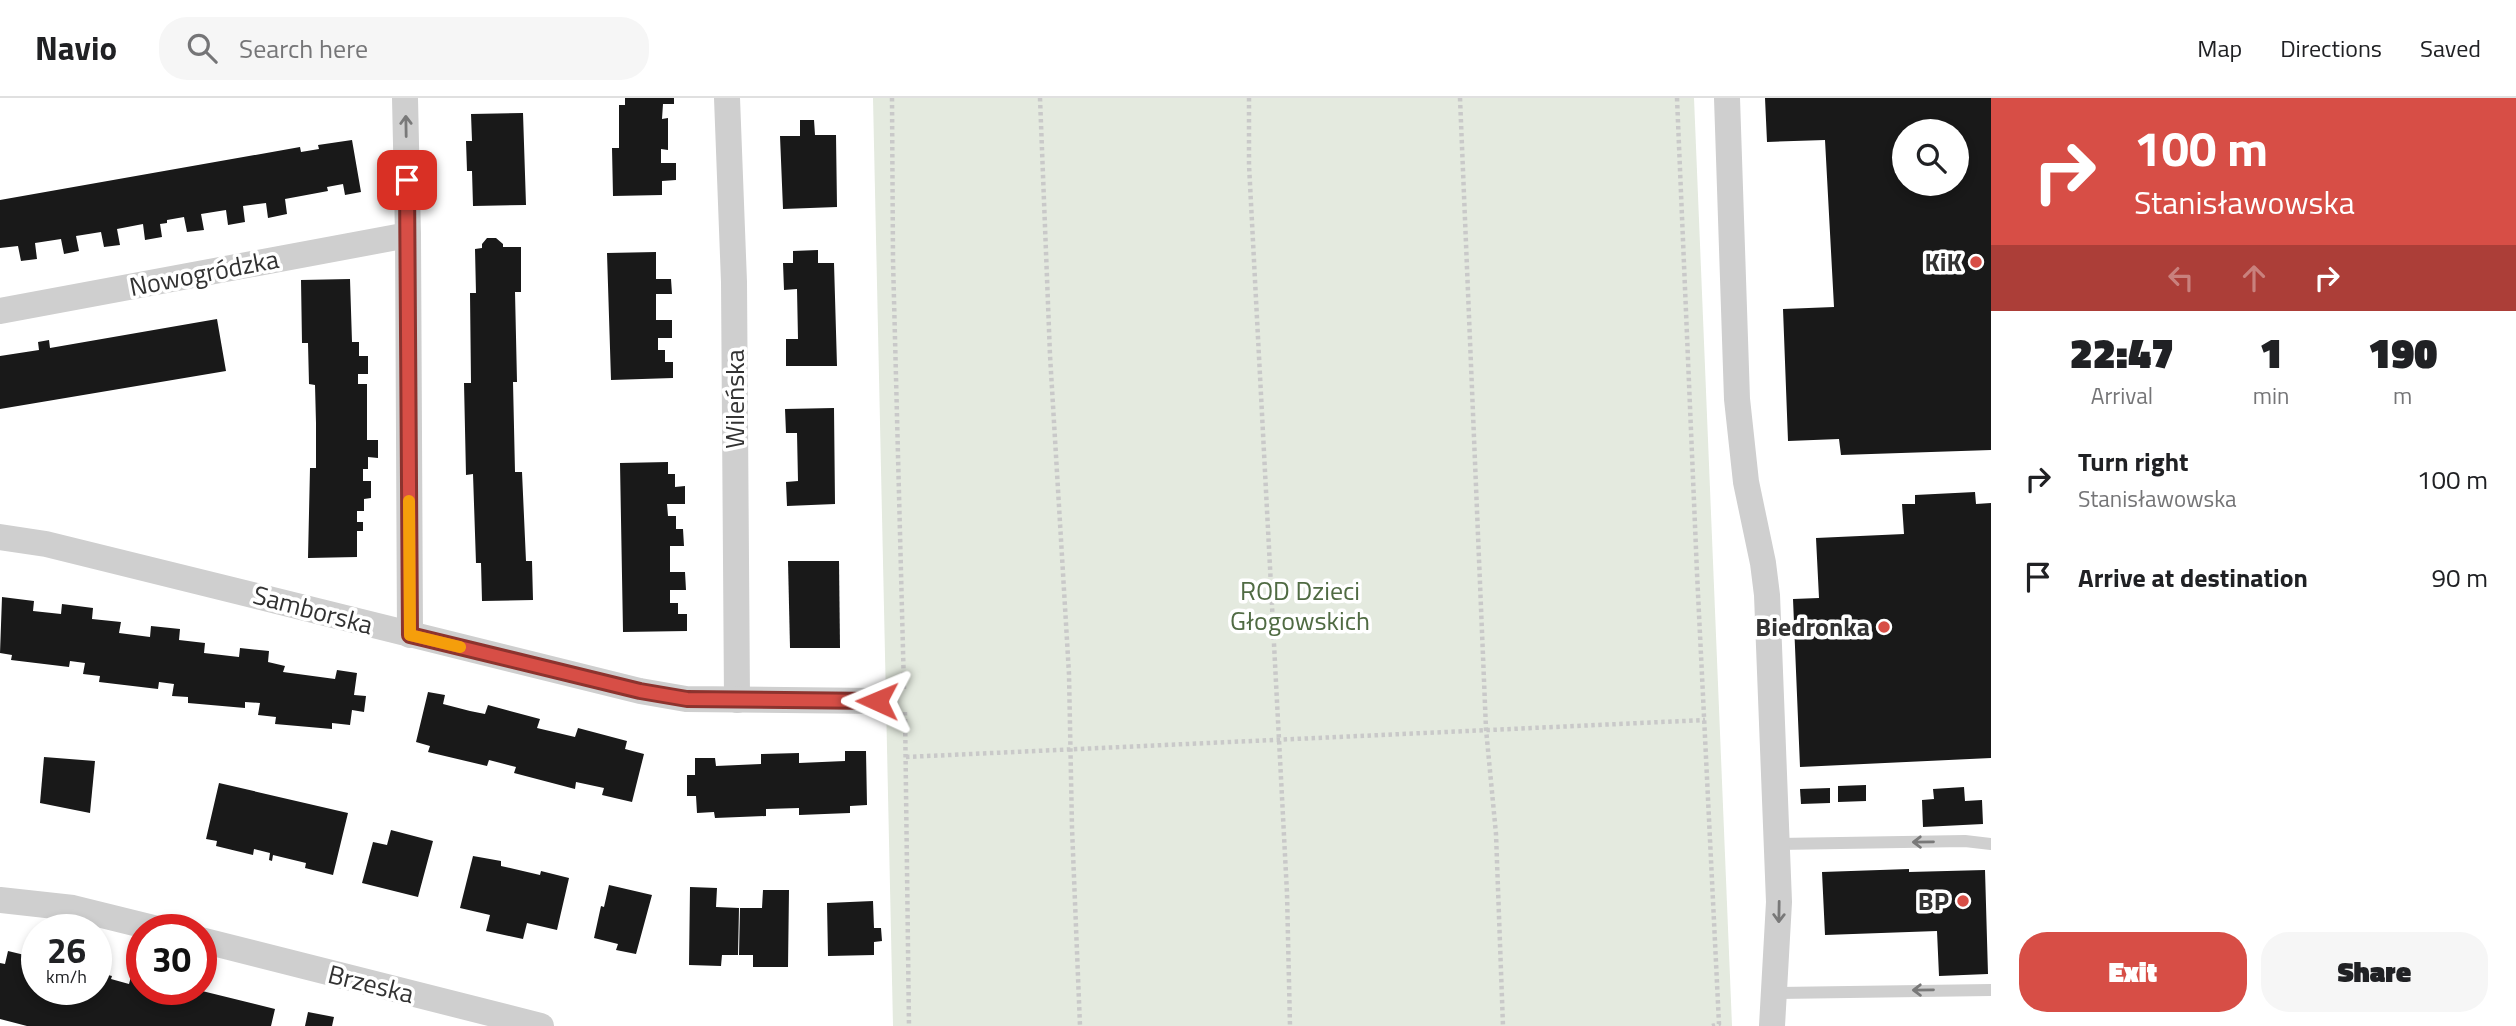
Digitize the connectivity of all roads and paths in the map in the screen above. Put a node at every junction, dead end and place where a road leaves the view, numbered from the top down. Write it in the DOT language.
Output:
graph roads {
  1 [pos="405,98"];
  2 [pos="727,98"];
  3 [pos="892,98"];
  4 [pos="1040,98"];
  5 [pos="1249,98"];
  6 [pos="1460,98"];
  7 [pos="1677,98"];
  8 [pos="1727,98"];
  9 [pos="408,235"];
  10 [pos="0,311"];
  11 [pos="0,537"];
  12 [pos="410,635"];
  13 [pos="905,699"];
  14 [pos="737,700"];
  15 [pos="877,701"];
  16 [pos="905,711"];
  17 [pos="1705,720"];
  18 [pos="1486,729"];
  19 [pos="1278,741"];
  20 [pos="1070,751"];
  21 [pos="905,757"];
  22 [pos="1776,844"];
  23 [pos="1991,844"];
  24 [pos="0,900"];
  25 [pos="126,921"];
  26 [pos="217,944"];
  27 [pos="1991,990"];
  28 [pos="1773,993"];
  29 [pos="541,1026"];
  30 [pos="909,1026"];
  31 [pos="1080,1026"];
  32 [pos="1290,1026"];
  33 [pos="1503,1026"];
  34 [pos="1712,1026"];
  35 [pos="1772,1026"];
  9 -- 1 [label="street, one-way"];
  2 -- 14 [label="street, Wileńska"];
  3 -- 13 [label="path"];
  4 -- 20 [label="path"];
  5 -- 19 [label="path"];
  6 -- 18 [label="path"];
  7 -- 17 [label="path"];
  8 -- 22 [label="street"];
  9 -- 10 [label="street, Nowogródzka"];
  9 -- 12 [label="street"];
  11 -- 12 [label="street, Samborska"];
  12 -- 14 [label="street, Samborska"];
  14 -- 15 [label="street, Samborska"];
  16 -- 21 [label="path"];
  17 -- 18 [label="path"];
  17 -- 34 [label="path"];
  18 -- 19 [label="path"];
  18 -- 33 [label="path"];
  19 -- 20 [label="path"];
  19 -- 32 [label="path"];
  20 -- 21 [label="path"];
  20 -- 31 [label="path"];
  21 -- 30 [label="path"];
  23 -- 22 [label="lane, one-way"];
  22 -- 28 [label="street, one-way"];
  24 -- 25 [label="street"];
  26 -- 29 [label="street, Brzeska"];
  27 -- 28 [label="lane, one-way"];
  28 -- 35 [label="street"];
}
